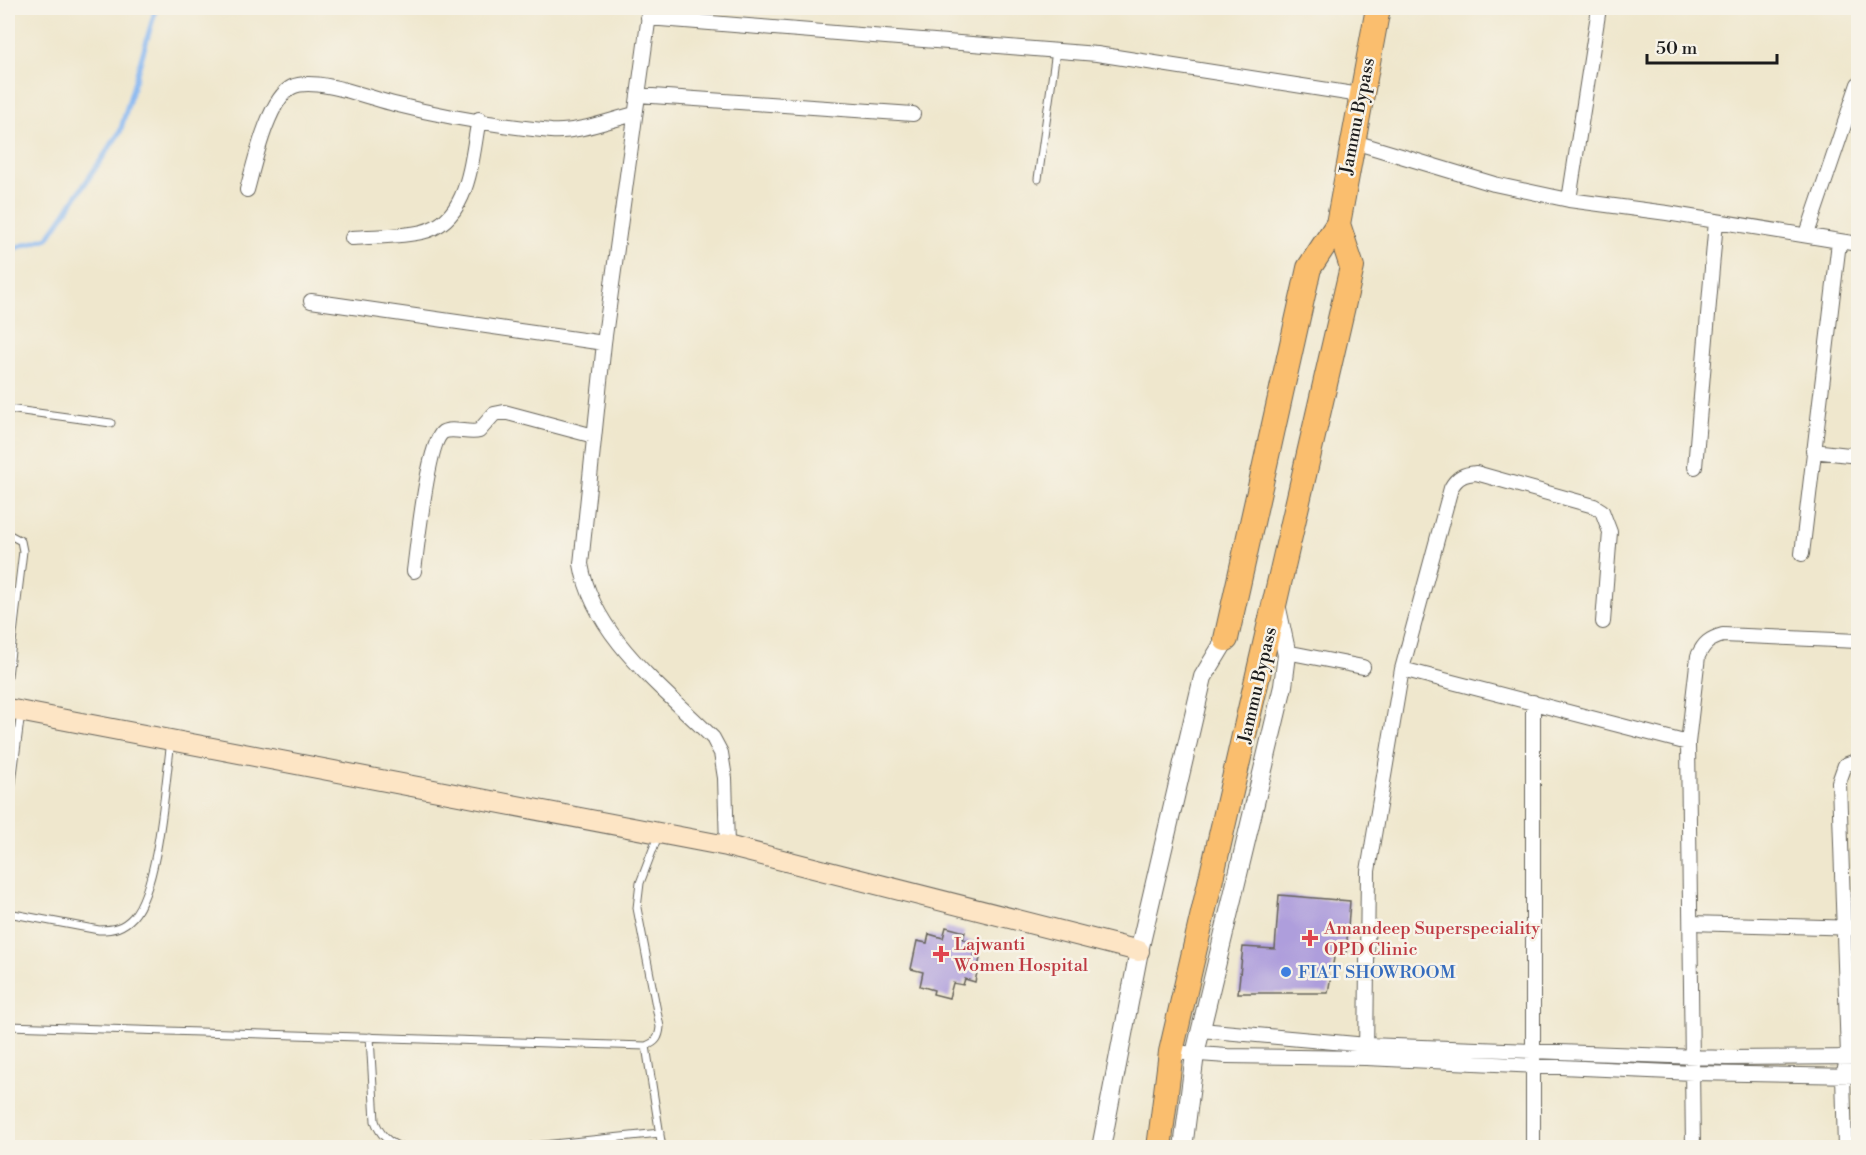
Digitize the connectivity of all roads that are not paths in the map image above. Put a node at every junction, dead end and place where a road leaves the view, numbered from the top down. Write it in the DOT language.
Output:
graph roads {
  1 [pos="1378,8"];
  2 [pos="1599,8"];
  3 [pos="649,13"];
  4 [pos="1056,51"];
  5 [pos="1858,84"];
  6 [pos="638,95"];
  7 [pos="1360,95"];
  8 [pos="635,114"];
  9 [pos="913,114"];
  10 [pos="478,119"];
  11 [pos="1351,141"];
  12 [pos="1038,179"];
  13 [pos="247,190"];
  14 [pos="1569,200"];
  15 [pos="1716,221"];
  16 [pos="1338,224"];
  17 [pos="1807,234"];
  18 [pos="352,238"];
  19 [pos="1839,242"];
  20 [pos="1858,244"];
  21 [pos="311,302"];
  22 [pos="604,343"];
  23 [pos="8,409"];
  24 [pos="111,423"];
  25 [pos="594,436"];
  26 [pos="1813,451"];
  27 [pos="1858,456"];
  28 [pos="1695,467"];
  29 [pos="8,534"];
  30 [pos="1802,554"];
  31 [pos="414,571"];
  32 [pos="1275,603"];
  33 [pos="1603,622"];
  34 [pos="1226,639"];
  35 [pos="1858,641"];
  36 [pos="1286,652"];
  37 [pos="1363,667"];
  38 [pos="1402,669"];
  39 [pos="8,676"];
  40 [pos="1533,702"];
  41 [pos="14,710"];
  42 [pos="171,741"];
  43 [pos="1688,743"];
  44 [pos="1858,760"];
  45 [pos="8,814"];
  46 [pos="660,832"];
  47 [pos="727,846"];
  48 [pos="8,914"];
  49 [pos="1691,923"];
  50 [pos="1843,927"];
  51 [pos="1858,928"];
  52 [pos="1139,951"];
  53 [pos="8,1026"];
  54 [pos="1201,1030"];
  55 [pos="370,1037"];
  56 [pos="646,1046"];
  57 [pos="1533,1050"];
  58 [pos="1367,1052"];
  59 [pos="1183,1053"];
  60 [pos="1692,1056"];
  61 [pos="1853,1056"];
  62 [pos="1533,1067"];
  63 [pos="1693,1073"];
  64 [pos="1843,1076"];
  65 [pos="1858,1076"];
  66 [pos="660,1133"];
  67 [pos="402,1148"];
  68 [pos="514,1148"];
  69 [pos="662,1148"];
  70 [pos="1101,1148"];
  71 [pos="1159,1148"];
  72 [pos="1183,1148"];
  73 [pos="1533,1148"];
  74 [pos="1693,1148"];
  75 [pos="1845,1148"];
  1 -- 7 [label="highway, Jammu Bypass"];
  2 -- 14 [label="street"];
  3 -- 4 [label="street"];
  3 -- 6 [label="street"];
  4 -- 7 [label="street"];
  4 -- 12 [label="lane"];
  5 -- 17 [label="street"];
  6 -- 8 [label="street"];
  6 -- 9 [label="street"];
  7 -- 11 [label="highway, Jammu Bypass"];
  8 -- 10 [label="street"];
  8 -- 22 [label="street"];
  10 -- 13 [label="street"];
  10 -- 18 [label="street"];
  11 -- 14 [label="street"];
  11 -- 16 [label="highway, Jammu Bypass"];
  14 -- 15 [label="street"];
  15 -- 17 [label="street"];
  15 -- 28 [label="street"];
  16 -- 32 [label="highway, Jammu Bypass"];
  16 -- 34 [label="highway, Jammu Bypass"];
  17 -- 19 [label="street"];
  19 -- 20 [label="street"];
  19 -- 26 [label="street"];
  21 -- 22 [label="street"];
  22 -- 25 [label="street"];
  23 -- 24 [label="lane"];
  25 -- 31 [label="street"];
  25 -- 47 [label="street"];
  26 -- 27 [label="street"];
  26 -- 30 [label="street"];
  29 -- 39 [label="lane"];
  32 -- 36 [label="street"];
  32 -- 59 [label="highway, Jammu Bypass"];
  33 -- 38 [label="street"];
  34 -- 52 [label="street"];
  35 -- 43 [label="street"];
  36 -- 37 [label="street"];
  36 -- 54 [label="street"];
  38 -- 40 [label="street"];
  38 -- 58 [label="street"];
  40 -- 43 [label="street"];
  40 -- 57 [label="street"];
  41 -- 42 [label="main road"];
  41 -- 45 [label="lane"];
  42 -- 46 [label="main road"];
  42 -- 48 [label="lane"];
  43 -- 49 [label="street"];
  44 -- 50 [label="street"];
  46 -- 47 [label="main road"];
  46 -- 56 [label="lane"];
  47 -- 52 [label="main road"];
  49 -- 50 [label="street"];
  49 -- 60 [label="street"];
  50 -- 51 [label="street"];
  50 -- 61 [label="street"];
  52 -- 70 [label="street"];
  53 -- 55 [label="lane"];
  54 -- 58 [label="street"];
  54 -- 59 [label="street"];
  55 -- 56 [label="lane"];
  55 -- 67 [label="lane"];
  56 -- 66 [label="lane"];
  57 -- 58 [label="street"];
  57 -- 60 [label="street"];
  57 -- 62 [label="street"];
  58 -- 59 [label="street"];
  58 -- 62 [label="street"];
  59 -- 71 [label="highway, Jammu Bypass"];
  59 -- 72 [label="street"];
  60 -- 61 [label="street"];
  60 -- 63 [label="street"];
  61 -- 64 [label="street"];
  62 -- 63 [label="street"];
  62 -- 73 [label="street"];
  63 -- 64 [label="street"];
  63 -- 74 [label="street"];
  64 -- 65 [label="street"];
  64 -- 75 [label="street"];
  66 -- 68 [label="lane"];
  66 -- 69 [label="lane"];
}
